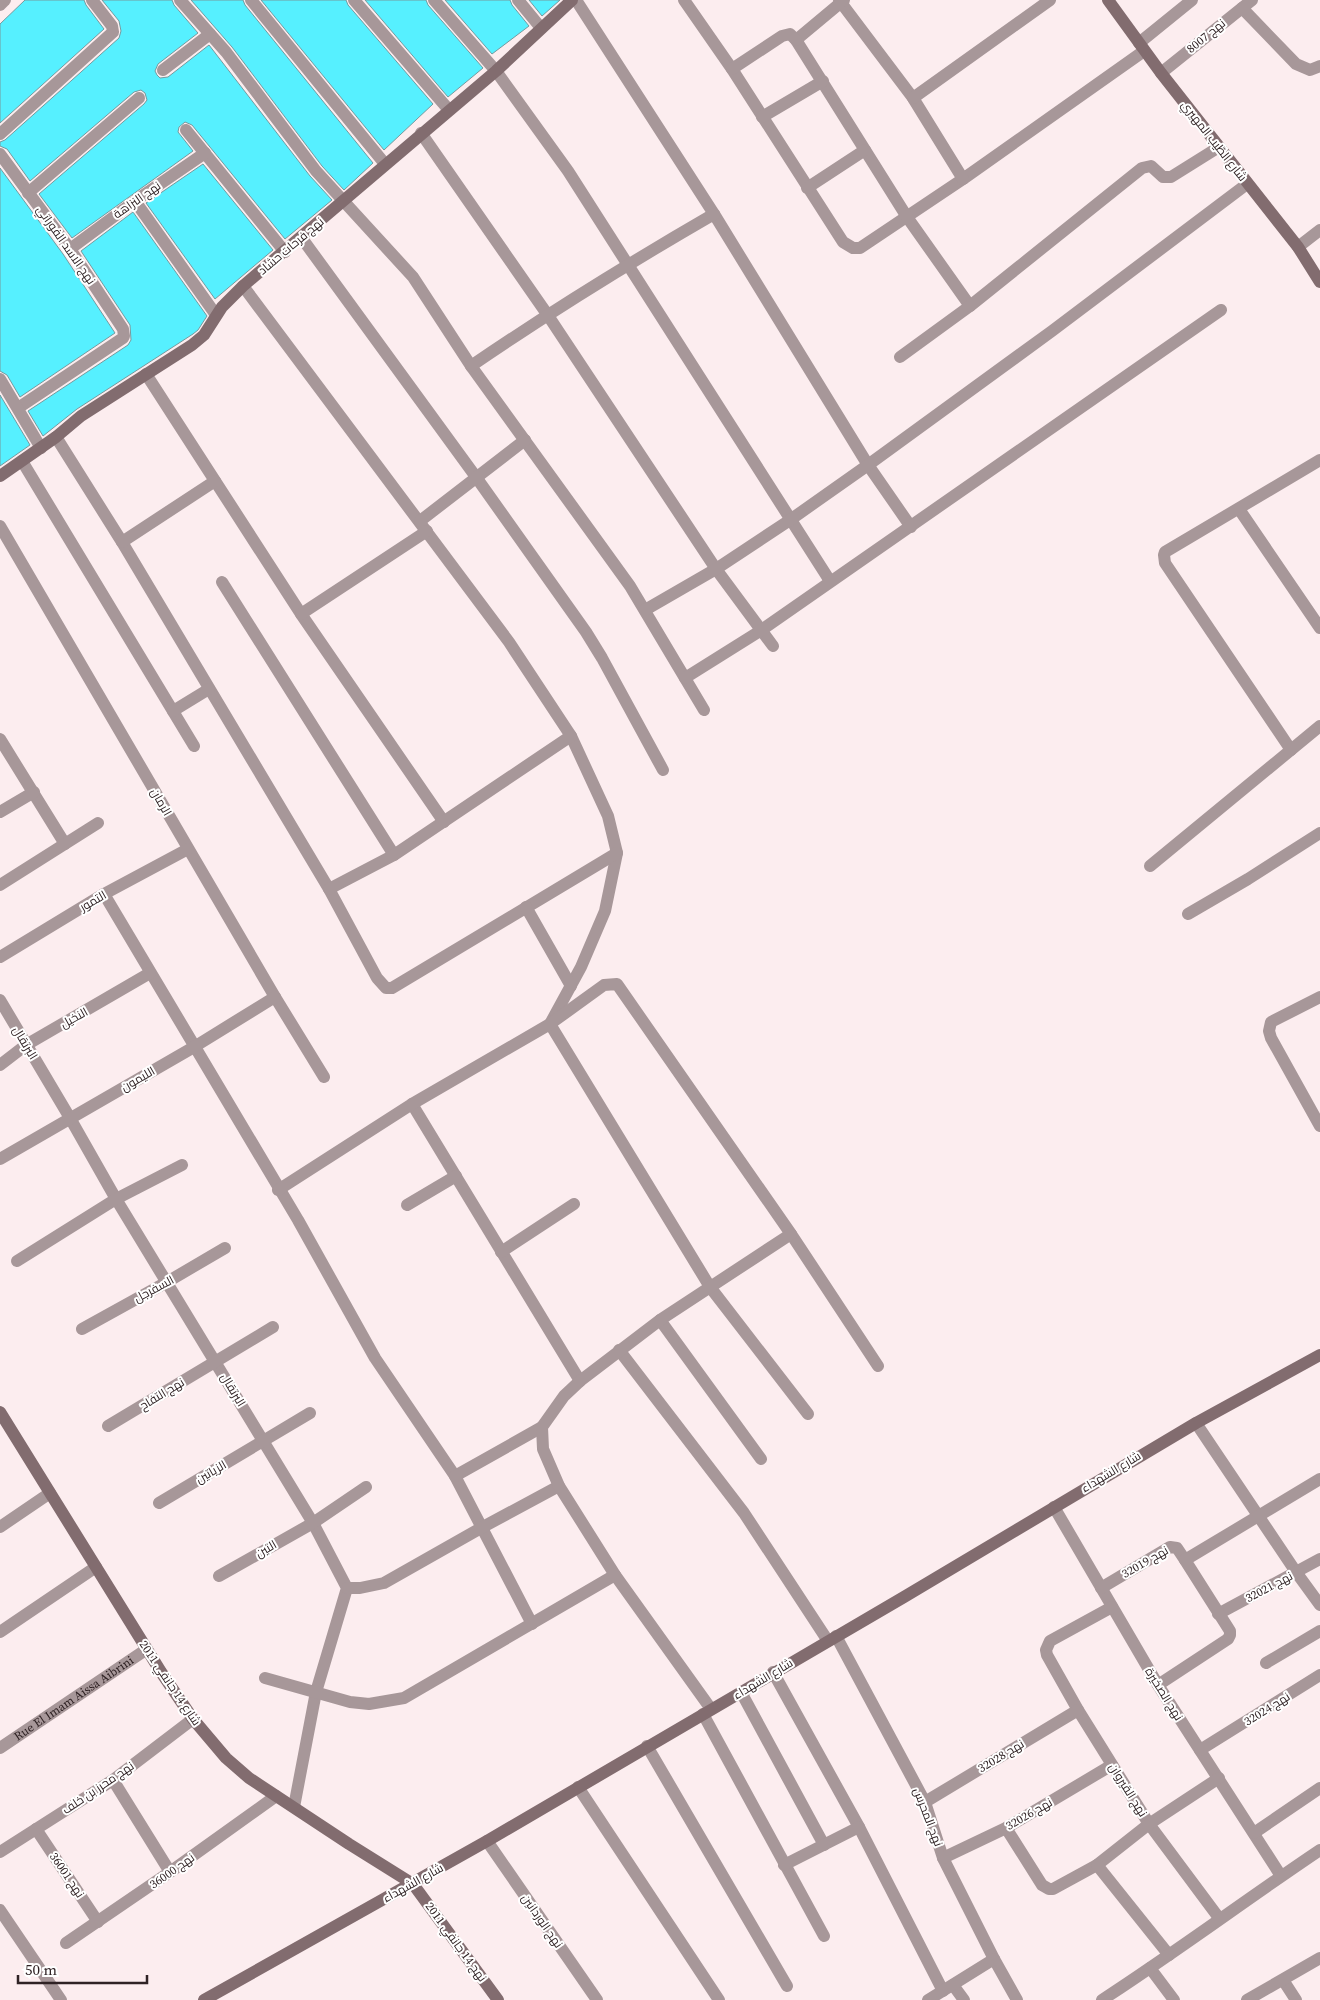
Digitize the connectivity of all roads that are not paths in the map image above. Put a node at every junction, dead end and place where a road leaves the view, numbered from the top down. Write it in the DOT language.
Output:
graph roads {
  1 [pos="5,0"];
  2 [pos="92,0"];
  3 [pos="180,0"];
  4 [pos="251,0"];
  5 [pos="354,0"];
  6 [pos="434,0"];
  7 [pos="518,0"];
  8 [pos="572,0"];
  9 [pos="576,0"];
  10 [pos="684,0"];
  11 [pos="1050,0"];
  12 [pos="1108,0"];
  13 [pos="1192,0"];
  14 [pos="841,1"];
  15 [pos="1247,4"];
  16 [pos="0,5"];
  17 [pos="541,28"];
  18 [pos="210,34"];
  19 [pos="796,40"];
  20 [pos="1141,47"];
  21 [pos="1320,66"];
  22 [pos="732,69"];
  23 [pos="163,70"];
  24 [pos="496,71"];
  25 [pos="1161,73"];
  26 [pos="823,81"];
  27 [pos="139,98"];
  28 [pos="913,98"];
  29 [pos="449,110"];
  30 [pos="762,117"];
  31 [pos="186,130"];
  32 [pos="421,133"];
  33 [pos="0,134"];
  34 [pos="1219,147"];
  35 [pos="865,150"];
  36 [pos="205,153"];
  37 [pos="0,154"];
  38 [pos="384,164"];
  39 [pos="963,179"];
  40 [pos="1248,184"];
  41 [pos="807,188"];
  42 [pos="28,193"];
  43 [pos="135,200"];
  44 [pos="344,202"];
  45 [pos="714,214"];
  46 [pos="907,216"];
  47 [pos="1320,230"];
  48 [pos="302,237"];
  49 [pos="1298,247"];
  50 [pos="70,249"];
  51 [pos="285,252"];
  52 [pos="627,264"];
  53 [pos="1320,282"];
  54 [pos="243,286"];
  55 [pos="970,306"];
  56 [pos="1221,310"];
  57 [pos="547,314"];
  58 [pos="216,315"];
  59 [pos="900,357"];
  60 [pos="471,366"];
  61 [pos="146,374"];
  62 [pos="0,379"];
  63 [pos="18,408"];
  64 [pos="56,437"];
  65 [pos="525,440"];
  66 [pos="41,448"];
  67 [pos="1320,460"];
  68 [pos="22,461"];
  69 [pos="868,465"];
  70 [pos="0,476"];
  71 [pos="476,477"];
  72 [pos="215,481"];
  73 [pos="1239,509"];
  74 [pos="790,520"];
  75 [pos="0,526"];
  76 [pos="424,526"];
  77 [pos="911,527"];
  78 [pos="122,542"];
  79 [pos="716,569"];
  80 [pos="830,581"];
  81 [pos="222,582"];
  82 [pos="645,610"];
  83 [pos="301,614"];
  84 [pos="1320,628"];
  85 [pos="760,631"];
  86 [pos="773,646"];
  87 [pos="685,678"];
  88 [pos="209,689"];
  89 [pos="704,710"];
  90 [pos="173,711"];
  91 [pos="1320,726"];
  92 [pos="571,736"];
  93 [pos="0,739"];
  94 [pos="194,746"];
  95 [pos="1291,750"];
  96 [pos="663,770"];
  97 [pos="34,792"];
  98 [pos="0,812"];
  99 [pos="444,822"];
  100 [pos="98,823"];
  101 [pos="1320,833"];
  102 [pos="65,844"];
  103 [pos="188,849"];
  104 [pos="617,853"];
  105 [pos="394,855"];
  106 [pos="1150,866"];
  107 [pos="0,885"];
  108 [pos="329,889"];
  109 [pos="104,894"];
  110 [pos="526,908"];
  111 [pos="1188,914"];
  112 [pos="0,957"];
  113 [pos="150,973"];
  114 [pos="571,986"];
  115 [pos="1320,996"];
  116 [pos="275,997"];
  117 [pos="0,1000"];
  118 [pos="550,1024"];
  119 [pos="26,1044"];
  120 [pos="194,1047"];
  121 [pos="0,1065"];
  122 [pos="324,1076"];
  123 [pos="412,1104"];
  124 [pos="70,1118"];
  125 [pos="1320,1126"];
  126 [pos="0,1159"];
  127 [pos="182,1165"];
  128 [pos="456,1176"];
  129 [pos="278,1190"];
  130 [pos="116,1199"];
  131 [pos="574,1204"];
  132 [pos="407,1206"];
  133 [pos="791,1234"];
  134 [pos="225,1248"];
  135 [pos="501,1252"];
  136 [pos="17,1261"];
  137 [pos="167,1282"];
  138 [pos="710,1287"];
  139 [pos="660,1320"];
  140 [pos="273,1327"];
  141 [pos="82,1329"];
  142 [pos="619,1350"];
  143 [pos="1320,1355"];
  144 [pos="216,1362"];
  145 [pos="878,1366"];
  146 [pos="580,1380"];
  147 [pos="0,1412"];
  148 [pos="310,1413"];
  149 [pos="808,1414"];
  150 [pos="1196,1422"];
  151 [pos="108,1426"];
  152 [pos="542,1427"];
  153 [pos="264,1442"];
  154 [pos="761,1459"];
  155 [pos="455,1476"];
  156 [pos="1320,1479"];
  157 [pos="559,1486"];
  158 [pos="366,1487"];
  159 [pos="50,1493"];
  160 [pos="158,1503"];
  161 [pos="1054,1508"];
  162 [pos="1257,1516"];
  163 [pos="313,1522"];
  164 [pos="0,1527"];
  165 [pos="481,1528"];
  166 [pos="1320,1559"];
  167 [pos="1185,1560"];
  168 [pos="96,1567"];
  169 [pos="1296,1572"];
  170 [pos="616,1575"];
  171 [pos="219,1576"];
  172 [pos="347,1588"];
  173 [pos="1101,1588"];
  174 [pos="1320,1605"];
  175 [pos="1112,1607"];
  176 [pos="1218,1614"];
  177 [pos="532,1624"];
  178 [pos="1320,1631"];
  179 [pos="0,1632"];
  180 [pos="832,1639"];
  181 [pos="147,1649"];
  182 [pos="1266,1663"];
  183 [pos="773,1672"];
  184 [pos="1320,1675"];
  185 [pos="265,1678"];
  186 [pos="1158,1685"];
  187 [pos="316,1692"];
  188 [pos="741,1692"];
  189 [pos="1078,1710"];
  190 [pos="707,1712"];
  191 [pos="193,1719"];
  192 [pos="647,1746"];
  193 [pos="0,1748"];
  194 [pos="1200,1750"];
  195 [pos="1112,1765"];
  196 [pos="1219,1778"];
  197 [pos="113,1780"];
  198 [pos="578,1787"];
  199 [pos="1320,1788"];
  200 [pos="276,1796"];
  201 [pos="925,1802"];
  202 [pos="294,1807"];
  203 [pos="1149,1824"];
  204 [pos="859,1827"];
  205 [pos="1006,1828"];
  206 [pos="36,1829"];
  207 [pos="1254,1833"];
  208 [pos="487,1841"];
  209 [pos="824,1845"];
  210 [pos="1,1849"];
  211 [pos="1320,1850"];
  212 [pos="944,1858"];
  213 [pos="784,1865"];
  214 [pos="1098,1865"];
  215 [pos="170,1872"];
  216 [pos="1281,1876"];
  217 [pos="413,1884"];
  218 [pos="0,1910"];
  219 [pos="1219,1918"];
  220 [pos="98,1922"];
  221 [pos="824,1936"];
  222 [pos="66,1943"];
  223 [pos="1169,1955"];
  224 [pos="1320,1958"];
  225 [pos="994,1959"];
  226 [pos="1150,1968"];
  227 [pos="1282,1980"];
  228 [pos="788,1986"];
  229 [pos="948,1988"];
  230 [pos="61,2000"];
  231 [pos="204,2000"];
  232 [pos="498,2000"];
  233 [pos="597,2000"];
  234 [pos="719,2000"];
  235 [pos="928,2000"];
  236 [pos="964,2000"];
  237 [pos="1018,2000"];
  238 [pos="1102,2000"];
  239 [pos="1174,2000"];
  240 [pos="1247,2000"];
  241 [pos="1296,2000"];
  1 -- 16 [label="street"];
  2 -- 33 [label="street"];
  3 -- 18 [label="street"];
  4 -- 38 [label="street"];
  5 -- 29 [label="street"];
  6 -- 24 [label="street"];
  7 -- 17 [label="street"];
  8 -- 17 [label="street, نهج فرحات حشاد"];
  9 -- 45 [label="street"];
  10 -- 22 [label="street"];
  11 -- 28 [label="street"];
  12 -- 20 [label="street, شارع الطّيب المهيري"];
  13 -- 20 [label="street"];
  14 -- 19 [label="street"];
  14 -- 28 [label="street"];
  15 -- 21 [label="street"];
  15 -- 25 [label="street, نهج 8007"];
  17 -- 24 [label="street, نهج فرحات حشاد"];
  18 -- 23 [label="street"];
  18 -- 44 [label="street"];
  19 -- 22 [label="street"];
  19 -- 26 [label="street"];
  20 -- 25 [label="street, شارع الطّيب المهيري"];
  20 -- 39 [label="street"];
  22 -- 30 [label="street"];
  24 -- 29 [label="street, نهج فرحات حشاد"];
  24 -- 52 [label="street"];
  25 -- 34 [label="street, شارع الطّيب المهيري"];
  26 -- 30 [label="street"];
  26 -- 35 [label="street"];
  27 -- 42 [label="street"];
  28 -- 39 [label="street"];
  29 -- 32 [label="street, نهج فرحات حشاد"];
  30 -- 41 [label="street"];
  31 -- 36 [label="street"];
  32 -- 38 [label="street, نهج فرحات حشاد"];
  32 -- 57 [label="street"];
  34 -- 40 [label="street, شارع الطّيب المهيري"];
  34 -- 55 [label="street"];
  35 -- 41 [label="street"];
  35 -- 46 [label="street"];
  36 -- 43 [label="street, نهج النزاهة"];
  36 -- 51 [label="street"];
  37 -- 42 [label="street, نهج الاسد الفوراتي"];
  38 -- 44 [label="street, نهج فرحات حشاد"];
  39 -- 46 [label="street"];
  40 -- 49 [label="street, شارع الطّيب المهيري"];
  40 -- 69 [label="street"];
  41 -- 46 [label="street"];
  42 -- 50 [label="street, نهج الاسد الفوراتي"];
  43 -- 50 [label="street, نهج النزاهة"];
  43 -- 58 [label="street"];
  44 -- 48 [label="street, نهج فرحات حشاد"];
  44 -- 60 [label="street"];
  45 -- 52 [label="street"];
  45 -- 69 [label="street"];
  46 -- 55 [label="street"];
  47 -- 49 [label="street"];
  48 -- 51 [label="street, نهج فرحات حشاد"];
  48 -- 71 [label="street"];
  49 -- 53 [label="street, شارع الطّيب المهيري"];
  50 -- 63 [label="street, نهج الاسد الفوراتي"];
  51 -- 54 [label="street, نهج فرحات حشاد"];
  52 -- 57 [label="street"];
  52 -- 74 [label="street"];
  54 -- 58 [label="street, نهج فرحات حشاد"];
  54 -- 76 [label="street"];
  55 -- 59 [label="street"];
  56 -- 77 [label="street"];
  57 -- 60 [label="street"];
  57 -- 79 [label="street"];
  58 -- 61 [label="street, نهج فرحات حشاد"];
  60 -- 65 [label="street"];
  61 -- 64 [label="street, نهج فرحات حشاد"];
  61 -- 72 [label="street"];
  62 -- 63 [label="street"];
  63 -- 66 [label="street"];
  64 -- 66 [label="street, نهج فرحات حشاد"];
  64 -- 78 [label="street"];
  65 -- 71 [label="street"];
  65 -- 82 [label="street"];
  66 -- 68 [label="street, نهج فرحات حشاد"];
  67 -- 73 [label="street"];
  68 -- 70 [label="street, نهج فرحات حشاد"];
  68 -- 90 [label="street"];
  69 -- 74 [label="street"];
  69 -- 77 [label="street"];
  71 -- 76 [label="street"];
  71 -- 96 [label="street"];
  72 -- 78 [label="street"];
  72 -- 83 [label="street"];
  73 -- 84 [label="street"];
  73 -- 95 [label="street"];
  74 -- 79 [label="street"];
  74 -- 80 [label="street"];
  75 -- 103 [label="street, الرمان"];
  76 -- 83 [label="street"];
  76 -- 92 [label="street"];
  77 -- 80 [label="street"];
  78 -- 88 [label="street"];
  79 -- 82 [label="street"];
  79 -- 85 [label="street"];
  80 -- 85 [label="street"];
  81 -- 105 [label="street"];
  82 -- 87 [label="street"];
  83 -- 99 [label="street"];
  85 -- 86 [label="street"];
  85 -- 87 [label="street"];
  87 -- 89 [label="street"];
  88 -- 90 [label="street"];
  88 -- 108 [label="street"];
  90 -- 94 [label="street"];
  91 -- 95 [label="street"];
  92 -- 99 [label="street"];
  92 -- 104 [label="street"];
  93 -- 97 [label="street"];
  95 -- 106 [label="street"];
  97 -- 98 [label="street"];
  97 -- 102 [label="street"];
  99 -- 105 [label="street"];
  100 -- 102 [label="street"];
  101 -- 111 [label="street"];
  102 -- 107 [label="street"];
  103 -- 109 [label="street, التمور"];
  103 -- 116 [label="street, الرمان"];
  104 -- 110 [label="street"];
  104 -- 114 [label="street"];
  105 -- 108 [label="street"];
  108 -- 110 [label="street"];
  109 -- 112 [label="street, التمور"];
  109 -- 113 [label="street"];
  110 -- 114 [label="street"];
  113 -- 119 [label="street, النخيل"];
  113 -- 120 [label="street"];
  114 -- 118 [label="street"];
  115 -- 125 [label="street"];
  116 -- 120 [label="street, الليمون"];
  116 -- 122 [label="street, الرمان"];
  117 -- 119 [label="street, البرتقال"];
  118 -- 123 [label="street"];
  118 -- 133 [label="street"];
  118 -- 138 [label="street"];
  119 -- 121 [label="street, النخيل"];
  119 -- 124 [label="street, البرتقال"];
  120 -- 124 [label="street, الليمون"];
  120 -- 129 [label="street"];
  123 -- 128 [label="street"];
  123 -- 129 [label="street"];
  124 -- 126 [label="street, الليمون"];
  124 -- 130 [label="street, البرتقال"];
  127 -- 130 [label="street"];
  128 -- 132 [label="street"];
  128 -- 135 [label="street"];
  129 -- 155 [label="street"];
  130 -- 136 [label="street"];
  130 -- 137 [label="street, البرتقال"];
  131 -- 135 [label="street"];
  133 -- 138 [label="street"];
  133 -- 145 [label="street"];
  134 -- 137 [label="street, السفرجل"];
  135 -- 146 [label="street"];
  137 -- 141 [label="street, السفرجل"];
  137 -- 144 [label="street, البرتقال"];
  138 -- 139 [label="street"];
  138 -- 149 [label="street"];
  139 -- 142 [label="street"];
  139 -- 154 [label="street"];
  140 -- 144 [label="street, نهج التفاح"];
  142 -- 146 [label="street"];
  142 -- 180 [label="street, نهج المحرس"];
  143 -- 150 [label="street, شارع الشهداء"];
  144 -- 151 [label="street, نهج التفاح"];
  144 -- 153 [label="street, البرتقال"];
  146 -- 152 [label="street"];
  147 -- 159 [label="street, شارع 14 جانفي 2011"];
  148 -- 153 [label="street, الزياتين"];
  150 -- 161 [label="street, شارع الشهداء"];
  150 -- 162 [label="street"];
  152 -- 155 [label="street"];
  152 -- 157 [label="street"];
  153 -- 160 [label="street, الزياتين"];
  153 -- 163 [label="street, البرتقال"];
  155 -- 165 [label="street"];
  156 -- 162 [label="street"];
  157 -- 165 [label="street"];
  157 -- 170 [label="street"];
  158 -- 163 [label="street, التين"];
  159 -- 164 [label="street"];
  159 -- 168 [label="street, شارع 14 جانفي 2011"];
  161 -- 173 [label="street, نهج الصخيرة"];
  161 -- 180 [label="street, شارع الشهداء"];
  162 -- 167 [label="street"];
  162 -- 169 [label="street"];
  163 -- 171 [label="street, التين"];
  163 -- 172 [label="street, البرتقال"];
  165 -- 172 [label="street"];
  165 -- 177 [label="street"];
  166 -- 169 [label="street, نهج 32021"];
  167 -- 173 [label="street, نهج 32019"];
  167 -- 176 [label="street"];
  168 -- 179 [label="street"];
  168 -- 181 [label="street, شارع 14 جانفي 2011"];
  169 -- 174 [label="street"];
  169 -- 176 [label="street, نهج 32021"];
  170 -- 177 [label="street"];
  170 -- 190 [label="street"];
  172 -- 187 [label="street"];
  173 -- 175 [label="street, نهج الصخيرة"];
  175 -- 186 [label="street, نهج الصخيرة"];
  175 -- 189 [label="street, نهج القيروان"];
  176 -- 186 [label="street"];
  177 -- 187 [label="street"];
  178 -- 182 [label="street"];
  180 -- 183 [label="street, شارع الشهداء"];
  180 -- 201 [label="street, نهج المحرس"];
  181 -- 191 [label="street, شارع 14 جانفي 2011"];
  181 -- 193 [label="street, Rue El Imam Aissa Aibrini"];
  183 -- 188 [label="street, شارع الشهداء"];
  183 -- 204 [label="street"];
  184 -- 194 [label="street, نهج 32024"];
  185 -- 187 [label="street"];
  186 -- 194 [label="street, نهج الصخيرة"];
  187 -- 202 [label="street"];
  188 -- 190 [label="street, شارع الشهداء"];
  188 -- 209 [label="street"];
  189 -- 195 [label="street, نهج القيروان"];
  189 -- 201 [label="street, نهج 32028"];
  190 -- 192 [label="street, شارع الشهداء"];
  190 -- 213 [label="street"];
  191 -- 197 [label="street, نهج محرز بن خلف"];
  191 -- 200 [label="street, شارع 14 جانفي 2011"];
  192 -- 198 [label="street, شارع الشهداء"];
  192 -- 228 [label="street"];
  194 -- 196 [label="street, نهج الصخيرة"];
  195 -- 203 [label="street, نهج القيروان"];
  195 -- 205 [label="street, نهج 32026"];
  196 -- 203 [label="street"];
  196 -- 207 [label="street, نهج الصخيرة"];
  197 -- 206 [label="street, نهج محرز بن خلف"];
  197 -- 215 [label="street"];
  198 -- 208 [label="street, شارع الشهداء"];
  198 -- 234 [label="street"];
  199 -- 207 [label="street"];
  200 -- 202 [label="street, شارع 14 جانفي 2011"];
  200 -- 215 [label="street, نهج 36000"];
  201 -- 212 [label="street, نهج المحرس"];
  202 -- 217 [label="street, شارع 14 جانفي 2011"];
  203 -- 214 [label="street"];
  203 -- 219 [label="street, نهج القيروان"];
  204 -- 209 [label="street"];
  204 -- 229 [label="street"];
  205 -- 212 [label="street, نهج 32026"];
  205 -- 214 [label="street"];
  206 -- 210 [label="street, نهج محرز بن خلف"];
  206 -- 220 [label="street, نهج 36001"];
  207 -- 216 [label="street, نهج الصخيرة"];
  208 -- 217 [label="street, شارع الشهداء"];
  208 -- 233 [label="street, نهج الوردانين"];
  209 -- 213 [label="street"];
  211 -- 216 [label="street"];
  212 -- 225 [label="street, نهج المحرس"];
  213 -- 221 [label="street"];
  214 -- 223 [label="street"];
  215 -- 220 [label="street, نهج 36000"];
  216 -- 219 [label="street"];
  217 -- 231 [label="street, شارع الشهداء"];
  217 -- 232 [label="street, نهج 14 جانفي 2011"];
  218 -- 230 [label="street"];
  219 -- 223 [label="street"];
  220 -- 222 [label="street, نهج 36000"];
  223 -- 226 [label="street"];
  224 -- 227 [label="street"];
  225 -- 229 [label="street"];
  225 -- 237 [label="street, نهج المحرس"];
  226 -- 238 [label="street"];
  226 -- 239 [label="street"];
  227 -- 240 [label="street"];
  227 -- 241 [label="street"];
  229 -- 235 [label="street"];
  229 -- 236 [label="street"];
}
